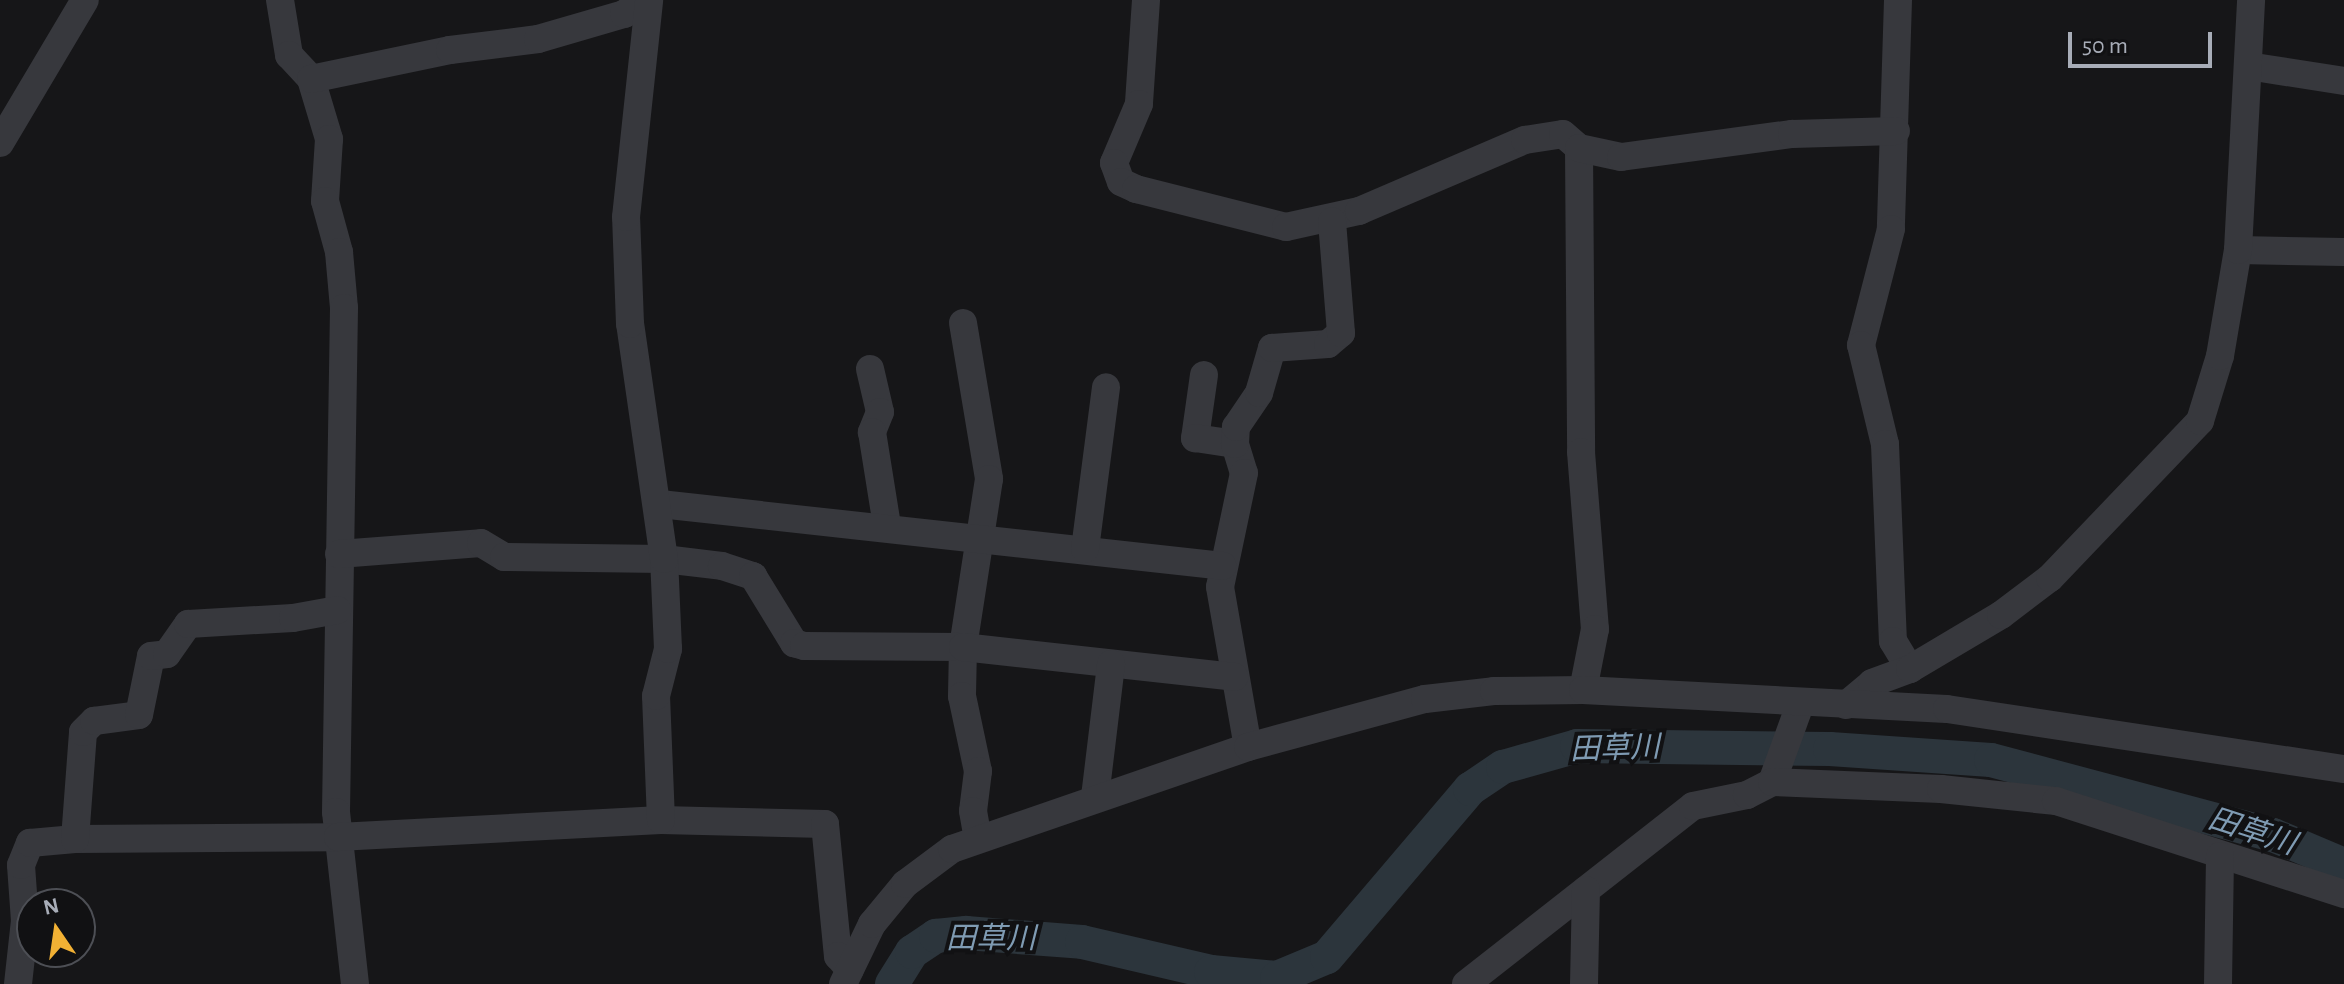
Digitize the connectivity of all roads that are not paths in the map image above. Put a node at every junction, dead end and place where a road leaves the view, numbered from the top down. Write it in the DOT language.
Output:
graph roads {
  1 [pos="85,0"];
  2 [pos="280,0"];
  3 [pos="647,0"];
  4 [pos="1146,0"];
  5 [pos="1898,0"];
  6 [pos="2251,0"];
  7 [pos="2248,66"];
  8 [pos="311,79"];
  9 [pos="2344,81"];
  10 [pos="1896,131"];
  11 [pos="0,143"];
  12 [pos="1579,148"];
  13 [pos="1332,221"];
  14 [pos="2238,250"];
  15 [pos="2344,252"];
  16 [pos="963,323"];
  17 [pos="870,369"];
  18 [pos="1204,375"];
  19 [pos="1106,387"];
  20 [pos="1235,444"];
  21 [pos="660,504"];
  22 [pos="887,526"];
  23 [pos="980,535"];
  24 [pos="1085,549"];
  25 [pos="339,554"];
  26 [pos="664,559"];
  27 [pos="1223,566"];
  28 [pos="337,610"];
  29 [pos="963,647"];
  30 [pos="1111,664"];
  31 [pos="1910,669"];
  32 [pos="1234,677"];
  33 [pos="1583,690"];
  34 [pos="1846,705"];
  35 [pos="1799,714"];
  36 [pos="1248,747"];
  37 [pos="2344,769"];
  38 [pos="1772,782"];
  39 [pos="1095,797"];
  40 [pos="661,820"];
  41 [pos="338,837"];
  42 [pos="978,838"];
  43 [pos="75,839"];
  44 [pos="2220,856"];
  45 [pos="1586,890"];
  46 [pos="2344,894"];
  47 [pos="846,977"];
  48 [pos="18,984"];
  49 [pos="355,984"];
  50 [pos="1466,984"];
  51 [pos="1584,984"];
  52 [pos="2218,984"];
  1 -- 11 [label="street"];
  2 -- 8 [label="street"];
  3 -- 8 [label="street"];
  3 -- 21 [label="street"];
  4 -- 13 [label="street"];
  5 -- 10 [label="street"];
  6 -- 7 [label="street"];
  7 -- 9 [label="street"];
  7 -- 14 [label="street"];
  8 -- 25 [label="street"];
  10 -- 12 [label="street"];
  10 -- 31 [label="street"];
  12 -- 13 [label="street"];
  12 -- 33 [label="street"];
  13 -- 20 [label="street"];
  14 -- 15 [label="street"];
  14 -- 31 [label="street"];
  16 -- 23 [label="street"];
  17 -- 22 [label="street"];
  18 -- 20 [label="street"];
  19 -- 24 [label="street"];
  20 -- 27 [label="street"];
  21 -- 22 [label="street"];
  21 -- 26 [label="street"];
  22 -- 23 [label="street"];
  23 -- 24 [label="street"];
  23 -- 29 [label="street"];
  24 -- 27 [label="street"];
  25 -- 26 [label="street"];
  25 -- 28 [label="street"];
  26 -- 29 [label="street"];
  26 -- 40 [label="street"];
  27 -- 32 [label="street"];
  28 -- 41 [label="street"];
  28 -- 43 [label="street"];
  29 -- 30 [label="street"];
  29 -- 42 [label="street"];
  30 -- 32 [label="street"];
  30 -- 39 [label="street"];
  31 -- 34 [label="street"];
  32 -- 36 [label="street"];
  33 -- 35 [label="street"];
  33 -- 36 [label="street"];
  34 -- 35 [label="street"];
  34 -- 37 [label="street"];
  35 -- 38 [label="street"];
  36 -- 39 [label="street"];
  38 -- 44 [label="street"];
  38 -- 45 [label="street"];
  39 -- 42 [label="street"];
  40 -- 41 [label="street"];
  40 -- 47 [label="street"];
  41 -- 43 [label="street"];
  41 -- 49 [label="street"];
  42 -- 47 [label="street"];
  43 -- 48 [label="street"];
  44 -- 46 [label="street"];
  44 -- 52 [label="street"];
  45 -- 50 [label="street"];
  45 -- 51 [label="street"];
}
